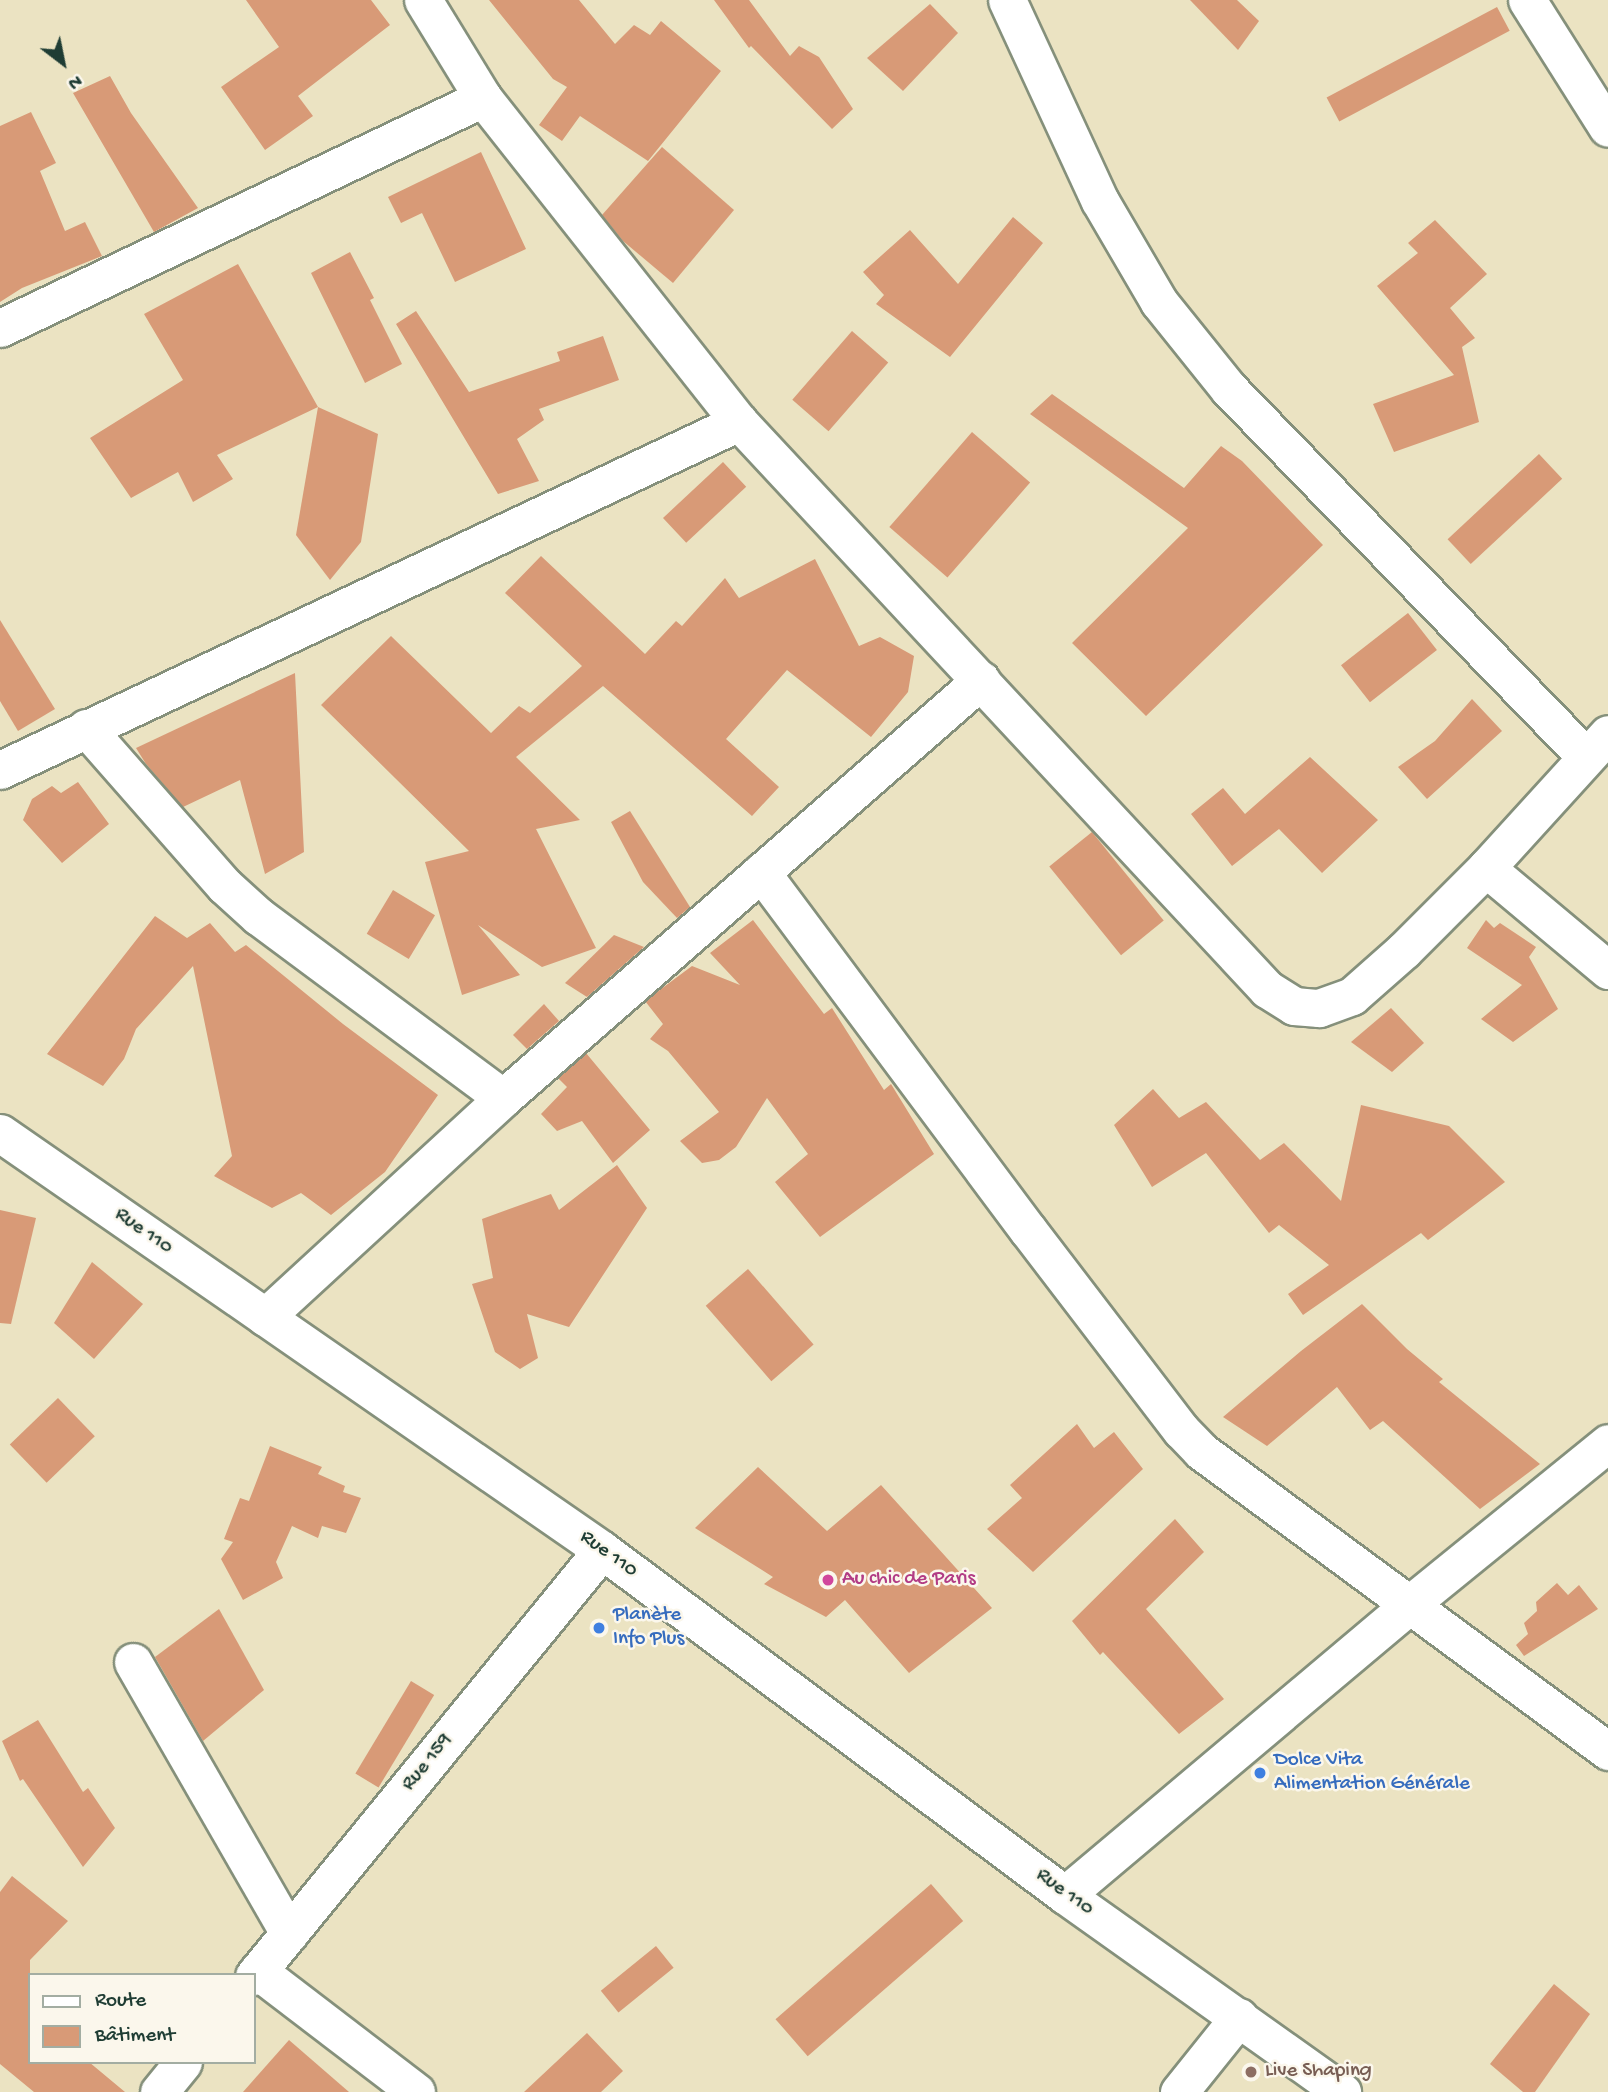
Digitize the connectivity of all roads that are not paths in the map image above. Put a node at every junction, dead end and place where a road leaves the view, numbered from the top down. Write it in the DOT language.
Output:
graph roads {
  1 [pos="423,0"];
  2 [pos="1007,0"];
  3 [pos="1527,0"];
  4 [pos="483,98"];
  5 [pos="1608,128"];
  6 [pos="0,328"];
  7 [pos="739,422"];
  8 [pos="981,680"];
  9 [pos="86,727"];
  10 [pos="1597,746"];
  11 [pos="0,770"];
  12 [pos="1486,868"];
  13 [pos="761,872"];
  14 [pos="1608,970"];
  15 [pos="503,1098"];
  16 [pos="0,1133"];
  17 [pos="265,1317"];
  18 [pos="1608,1443"];
  19 [pos="602,1550"];
  20 [pos="1410,1604"];
  21 [pos="133,1662"];
  22 [pos="1608,1751"];
  23 [pos="1065,1895"];
  24 [pos="289,1933"];
  25 [pos="256,1973"];
  26 [pos="1239,2017"];
  27 [pos="181,2064"];
  28 [pos="159,2092"];
  29 [pos="415,2092"];
  30 [pos="1179,2092"];
  31 [pos="1342,2092"];
  1 -- 4 [label="street"];
  2 -- 10 [label="street"];
  3 -- 5 [label="street"];
  4 -- 6 [label="street"];
  4 -- 7 [label="street"];
  7 -- 8 [label="street"];
  7 -- 9 [label="street"];
  8 -- 12 [label="street"];
  8 -- 13 [label="street"];
  9 -- 11 [label="street"];
  9 -- 15 [label="street"];
  10 -- 12 [label="street"];
  12 -- 14 [label="street"];
  13 -- 15 [label="street"];
  13 -- 20 [label="street"];
  15 -- 17 [label="street"];
  16 -- 17 [label="street, Rue 110"];
  17 -- 19 [label="street, Rue 110"];
  18 -- 20 [label="street"];
  19 -- 23 [label="street, Rue 110"];
  19 -- 24 [label="street, Rue 159"];
  20 -- 22 [label="street"];
  20 -- 23 [label="street"];
  21 -- 24 [label="street"];
  23 -- 26 [label="street, Rue 110"];
  24 -- 25 [label="street, Rue 159"];
  25 -- 29 [label="street"];
  26 -- 30 [label="street"];
  26 -- 31 [label="street, Rue 110"];
  27 -- 28 [label="street"];
}
